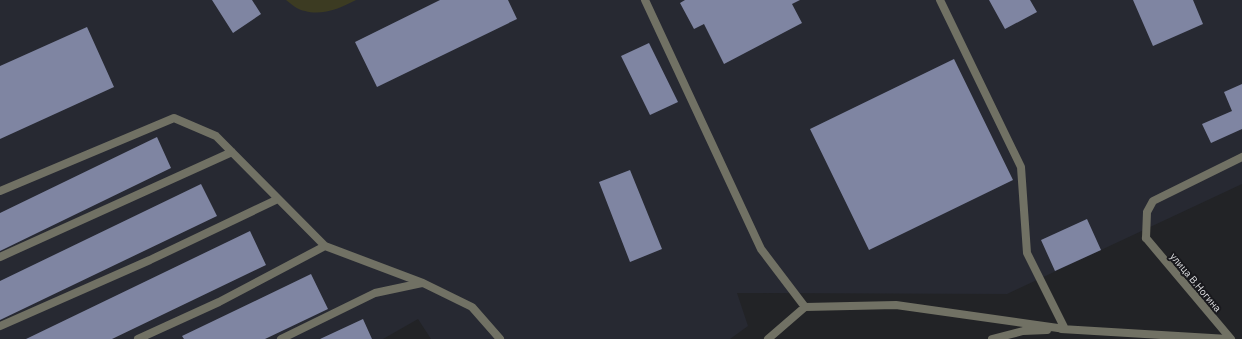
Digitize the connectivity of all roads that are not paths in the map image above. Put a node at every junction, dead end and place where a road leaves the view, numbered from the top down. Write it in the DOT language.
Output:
graph roads {
  1 [pos="645,0"];
  2 [pos="940,0"];
  3 [pos="232,152"];
  4 [pos="1242,157"];
  5 [pos="0,191"];
  6 [pos="278,199"];
  7 [pos="325,246"];
  8 [pos="0,257"];
  9 [pos="423,283"];
  10 [pos="805,307"];
  11 [pos="0,326"];
  12 [pos="1065,329"];
  13 [pos="138,339"];
  14 [pos="281,339"];
  15 [pos="500,339"];
  16 [pos="768,339"];
  17 [pos="992,339"];
  18 [pos="1229,339"];
  1 -- 10 [label="street"];
  2 -- 12 [label="street"];
  3 -- 5 [label="street"];
  3 -- 6 [label="street"];
  3 -- 8 [label="street"];
  4 -- 18 [label="street, улица В.Ногина"];
  6 -- 7 [label="street"];
  6 -- 11 [label="street"];
  7 -- 9 [label="street"];
  7 -- 13 [label="street"];
  9 -- 14 [label="street"];
  9 -- 15 [label="street"];
  10 -- 12 [label="street"];
  10 -- 16 [label="street"];
  12 -- 17 [label="street"];
  12 -- 18 [label="street"];
}
